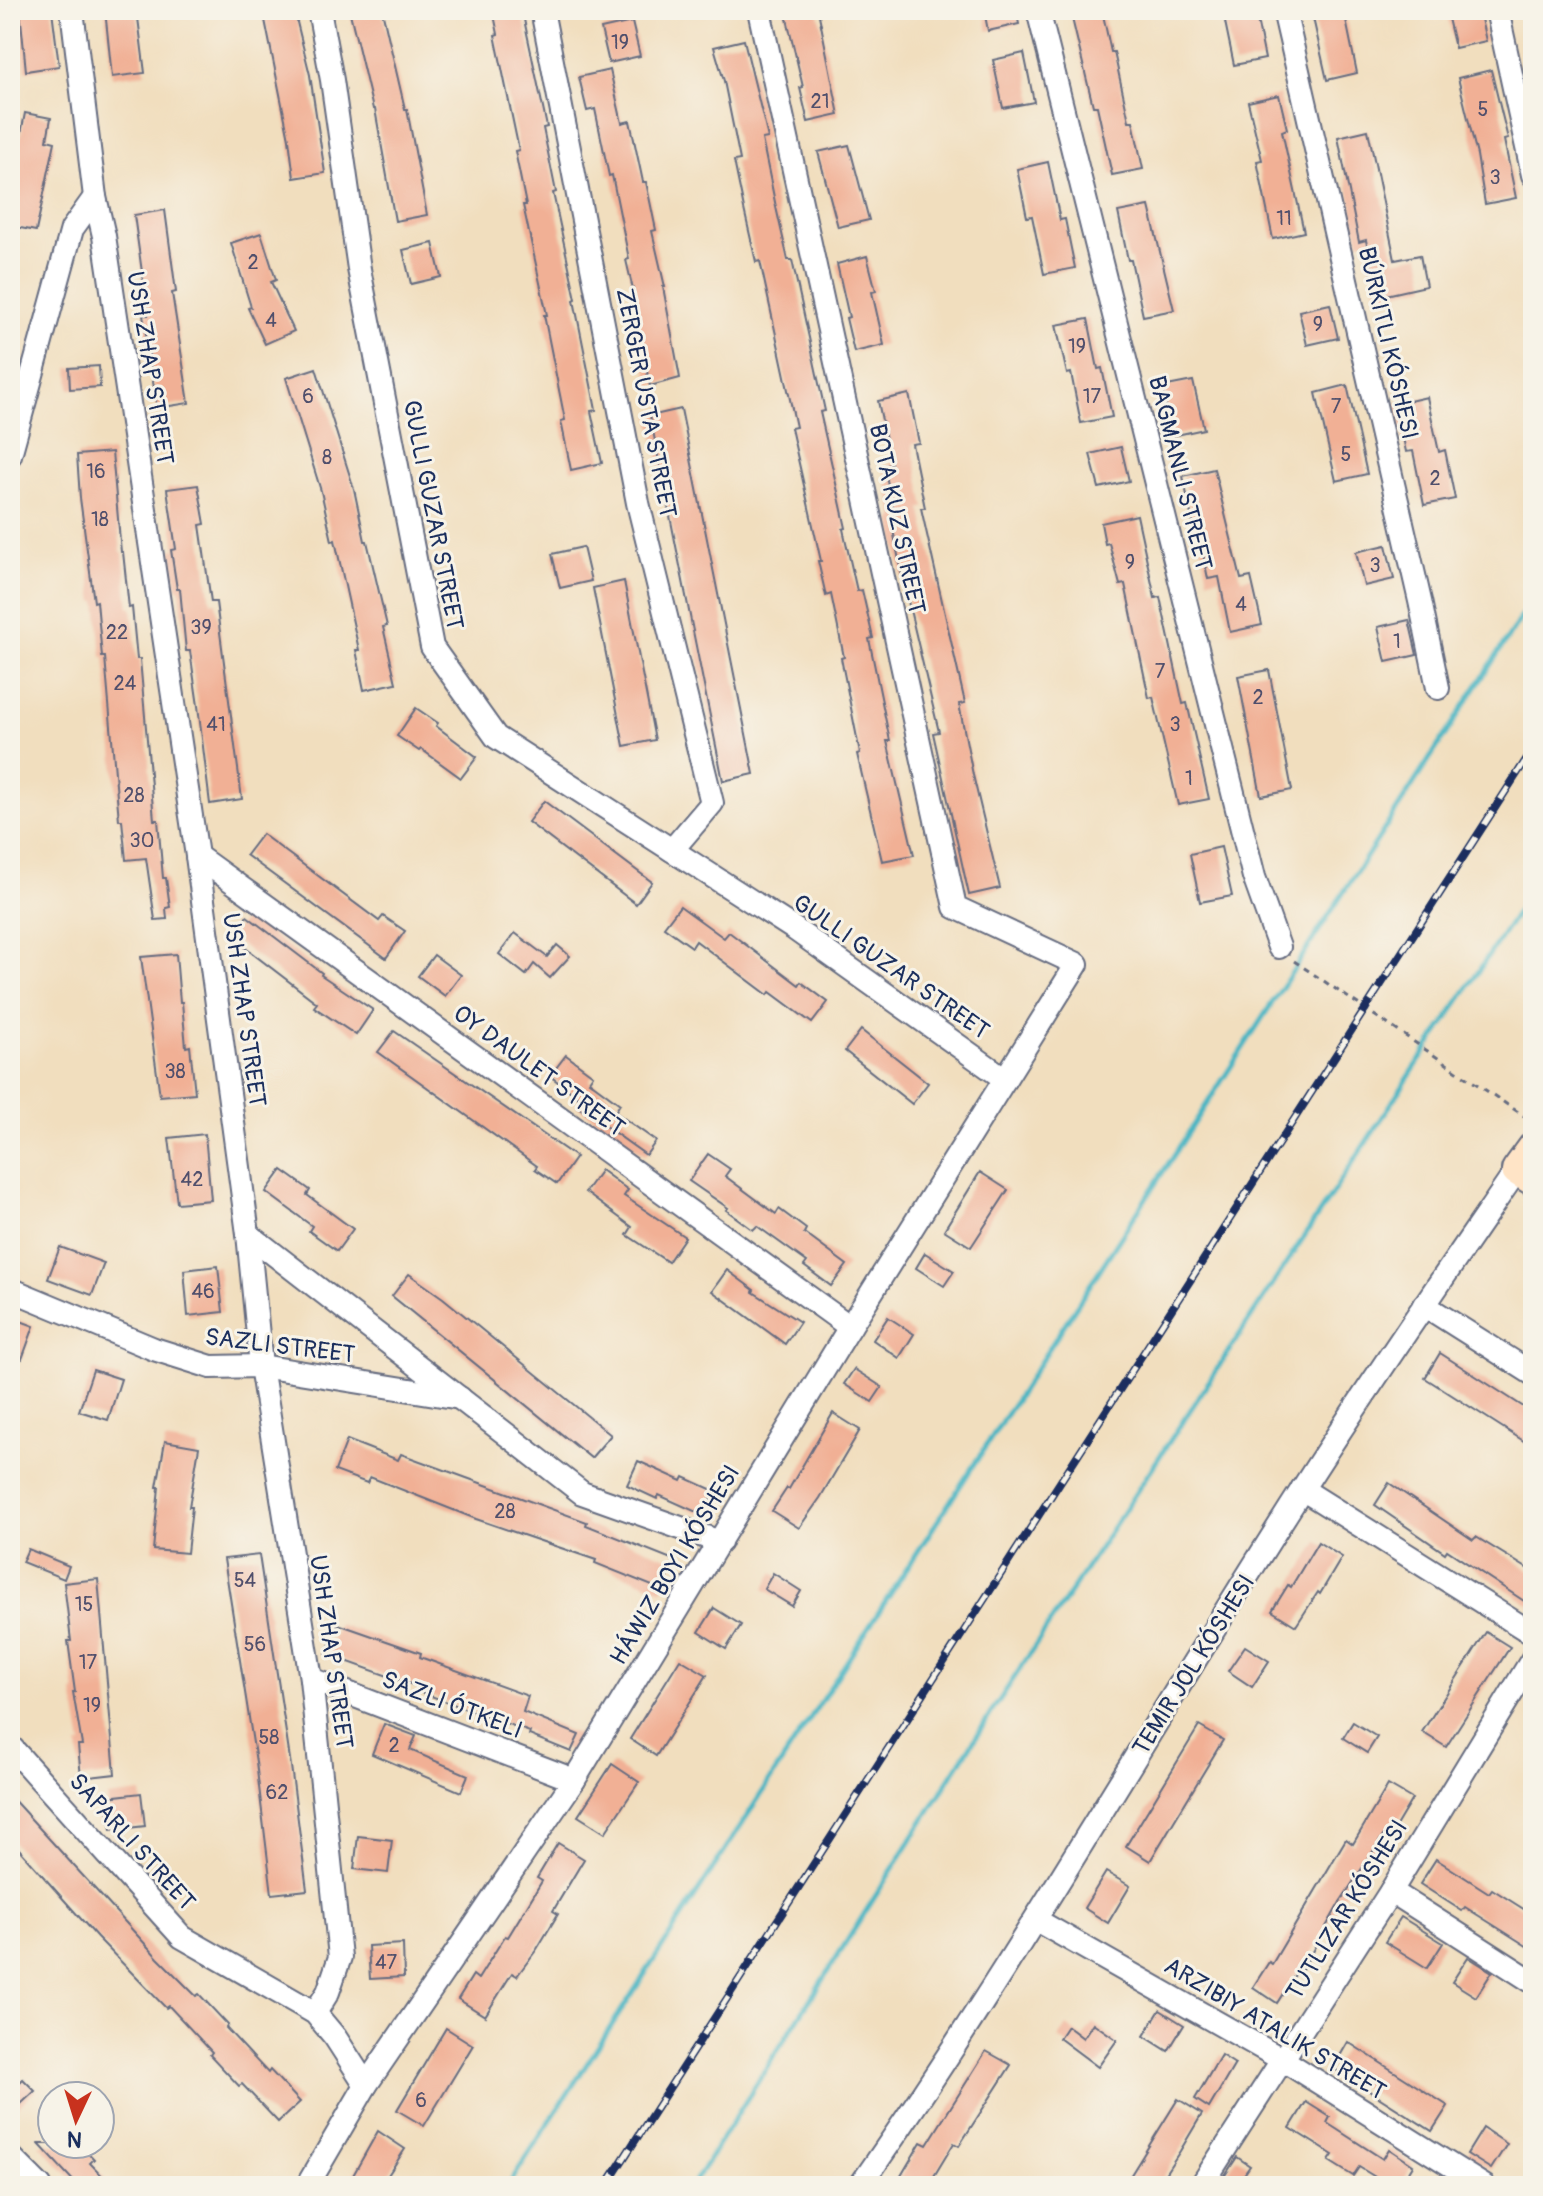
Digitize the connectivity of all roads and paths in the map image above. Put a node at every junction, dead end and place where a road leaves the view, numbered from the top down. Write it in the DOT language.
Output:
graph roads {
  1 [pos="72,10"];
  2 [pos="319,10"];
  3 [pos="542,10"];
  4 [pos="759,10"];
  5 [pos="1038,10"];
  6 [pos="1284,10"];
  7 [pos="1497,10"];
  8 [pos="1533,175"];
  9 [pos="95,197"];
  10 [pos="10,455"];
  11 [pos="1438,688"];
  12 [pos="672,850"];
  13 [pos="197,856"];
  14 [pos="1279,947"];
  15 [pos="1005,1079"];
  16 [pos="1533,1122"];
  17 [pos="1528,1166"];
  18 [pos="248,1234"];
  19 [pos="10,1289"];
  20 [pos="1424,1305"];
  21 [pos="850,1327"];
  22 [pos="261,1366"];
  23 [pos="1533,1374"];
  24 [pos="461,1398"];
  25 [pos="1302,1489"];
  26 [pos="720,1542"];
  27 [pos="1533,1634"];
  28 [pos="1533,1658"];
  29 [pos="311,1679"];
  30 [pos="10,1746"];
  31 [pos="574,1780"];
  32 [pos="1391,1891"];
  33 [pos="1036,1920"];
  34 [pos="1533,1982"];
  35 [pos="315,2013"];
  36 [pos="1283,2060"];
  37 [pos="366,2085"];
  38 [pos="10,2156"];
  39 [pos="40,2186"];
  40 [pos="307,2186"];
  41 [pos="860,2186"];
  42 [pos="1201,2186"];
  43 [pos="1484,2186"];
  1 -- 9 [label="street, USH ZHAP STREET"];
  2 -- 12 [label="street, GULLI GUZAR STREET"];
  3 -- 12 [label="street, ZERGER USTA STREET"];
  4 -- 15 [label="street, BOTA KUZ STREET"];
  5 -- 14 [label="street, BAGMANLI STREET"];
  6 -- 11 [label="street, BÚRKITLI KÓSHESI"];
  7 -- 8 [label="street"];
  9 -- 10 [label="street"];
  9 -- 13 [label="street, USH ZHAP STREET"];
  12 -- 15 [label="street, GULLI GUZAR STREET"];
  13 -- 18 [label="street, USH ZHAP STREET"];
  13 -- 21 [label="street, OY DAULET STREET"];
  14 -- 16 [label="path"];
  15 -- 21 [label="street"];
  17 -- 20 [label="street, TEMIR JOL KÓSHESI"];
  18 -- 22 [label="street, USH ZHAP STREET"];
  18 -- 24 [label="street, SAZLI STREET"];
  19 -- 22 [label="street, SAZLI STREET"];
  20 -- 23 [label="street"];
  20 -- 25 [label="street, TEMIR JOL KÓSHESI"];
  21 -- 26 [label="street"];
  22 -- 24 [label="street, SAZLI STREET"];
  22 -- 29 [label="street, USH ZHAP STREET"];
  24 -- 26 [label="street, SAZLI STREET"];
  25 -- 27 [label="street"];
  25 -- 33 [label="street, TEMIR JOL KÓSHESI"];
  26 -- 31 [label="street"];
  28 -- 32 [label="street"];
  29 -- 31 [label="street"];
  29 -- 35 [label="street, USH ZHAP STREET"];
  30 -- 35 [label="street, SAPARLI STREET"];
  31 -- 37 [label="street"];
  32 -- 34 [label="street"];
  32 -- 36 [label="street"];
  33 -- 36 [label="street, ARZIBIY ATALIK STREET"];
  33 -- 41 [label="street, TEMIR JOL KÓSHESI"];
  35 -- 37 [label="street, SAPARLI STREET"];
  36 -- 42 [label="street"];
  36 -- 43 [label="street, ARZIBIY ATALIK STREET"];
  37 -- 40 [label="street"];
  38 -- 39 [label="street"];
}
